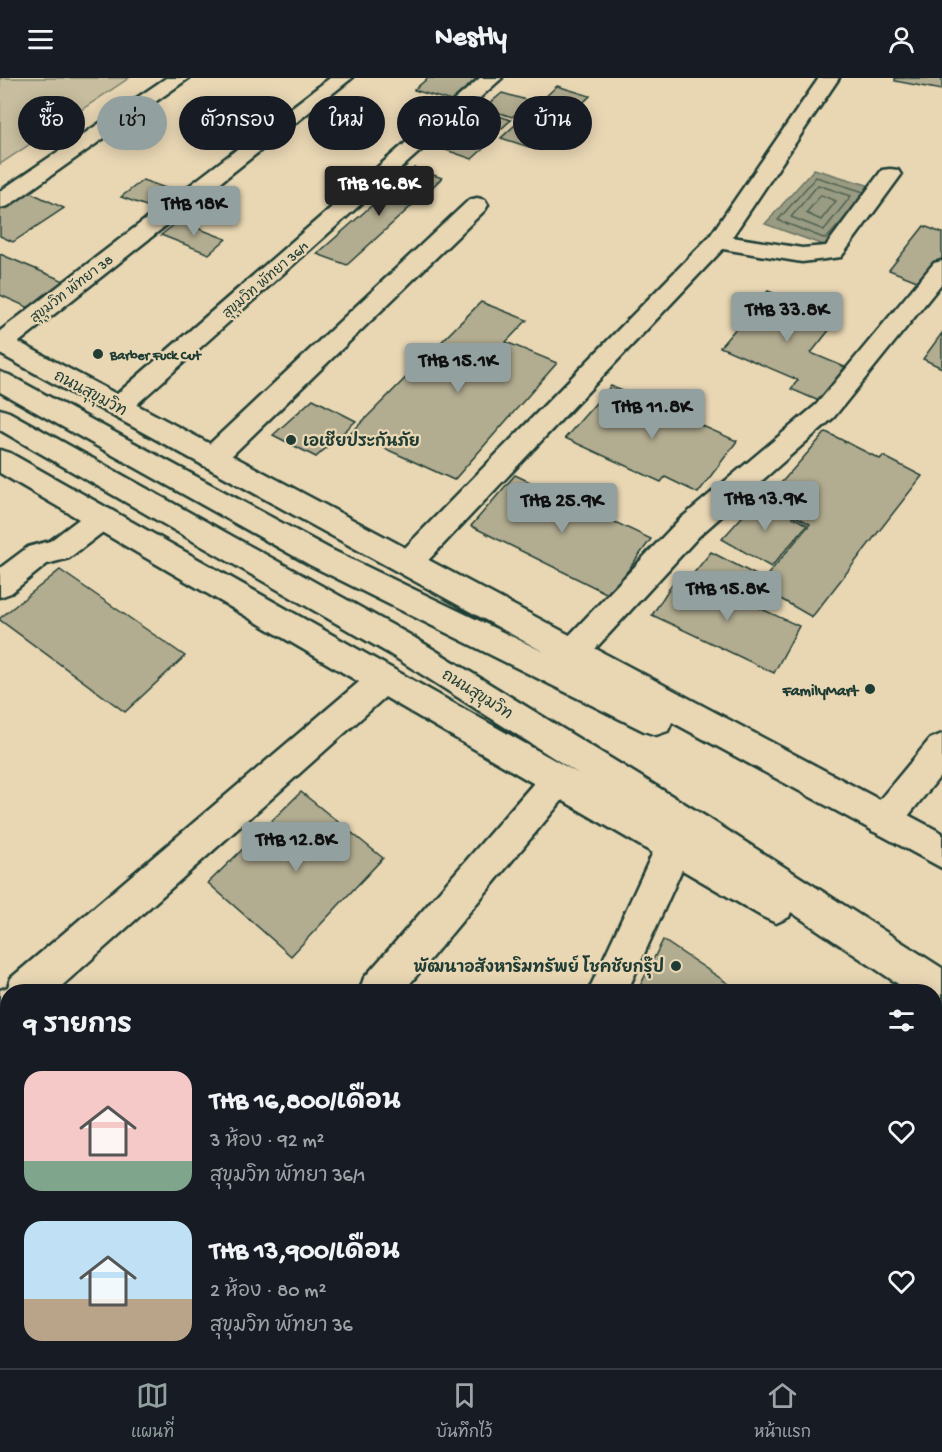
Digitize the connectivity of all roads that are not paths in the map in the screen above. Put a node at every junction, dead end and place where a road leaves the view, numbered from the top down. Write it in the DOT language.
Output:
graph roads {
  1 [pos="179,78"];
  2 [pos="342,78"];
  3 [pos="492,78"];
  4 [pos="829,78"];
  5 [pos="890,176"];
  6 [pos="0,201"];
  7 [pos="477,205"];
  8 [pos="718,241"];
  9 [pos="942,268"];
  10 [pos="0,344"];
  11 [pos="0,381"];
  12 [pos="118,407"];
  13 [pos="0,418"];
  14 [pos="212,458"];
  15 [pos="0,460"];
  16 [pos="92,513"];
  17 [pos="408,563"];
  18 [pos="0,585"];
  19 [pos="573,652"];
  20 [pos="384,680"];
  21 [pos="942,749"];
  22 [pos="558,780"];
  23 [pos="884,820"];
  24 [pos="674,847"];
  25 [pos="942,851"];
  26 [pos="942,860"];
  27 [pos="34,984"];
  28 [pos="385,984"];
  29 [pos="611,984"];
  30 [pos="912,984"];
  31 [pos="933,984"];
  1 -- 6 [label="main road"];
  2 -- 10 [label="main road, สุขุมวิท พัทยา 38"];
  3 -- 12 [label="main road, สุขุมวิท พัทยา 36/1"];
  4 -- 8 [label="main road"];
  5 -- 8 [label="main road"];
  7 -- 14 [label="main road"];
  8 -- 17 [label="main road"];
  9 -- 19 [label="main road"];
  10 -- 12 [label="main road, ถนนสุขุมวิท"];
  11 -- 26 [label="main road, ถนนสุขุมวิท"];
  12 -- 14 [label="main road, ถนนสุขุมวิท"];
  13 -- 31 [label="main road, ถนนสุขุมวิท"];
  14 -- 17 [label="main road, ถนนสุขุมวิท"];
  15 -- 16 [label="main road"];
  16 -- 18 [label="main road"];
  16 -- 20 [label="main road"];
  17 -- 19 [label="main road, ถนนสุขุมวิท"];
  19 -- 23 [label="main road, ถนนสุขุมวิท"];
  20 -- 22 [label="main road"];
  20 -- 27 [label="main road"];
  21 -- 23 [label="main road"];
  22 -- 24 [label="main road"];
  22 -- 28 [label="main road"];
  23 -- 25 [label="main road, ถนนสุขุมวิท"];
  24 -- 29 [label="main road"];
  24 -- 30 [label="main road"];
}
